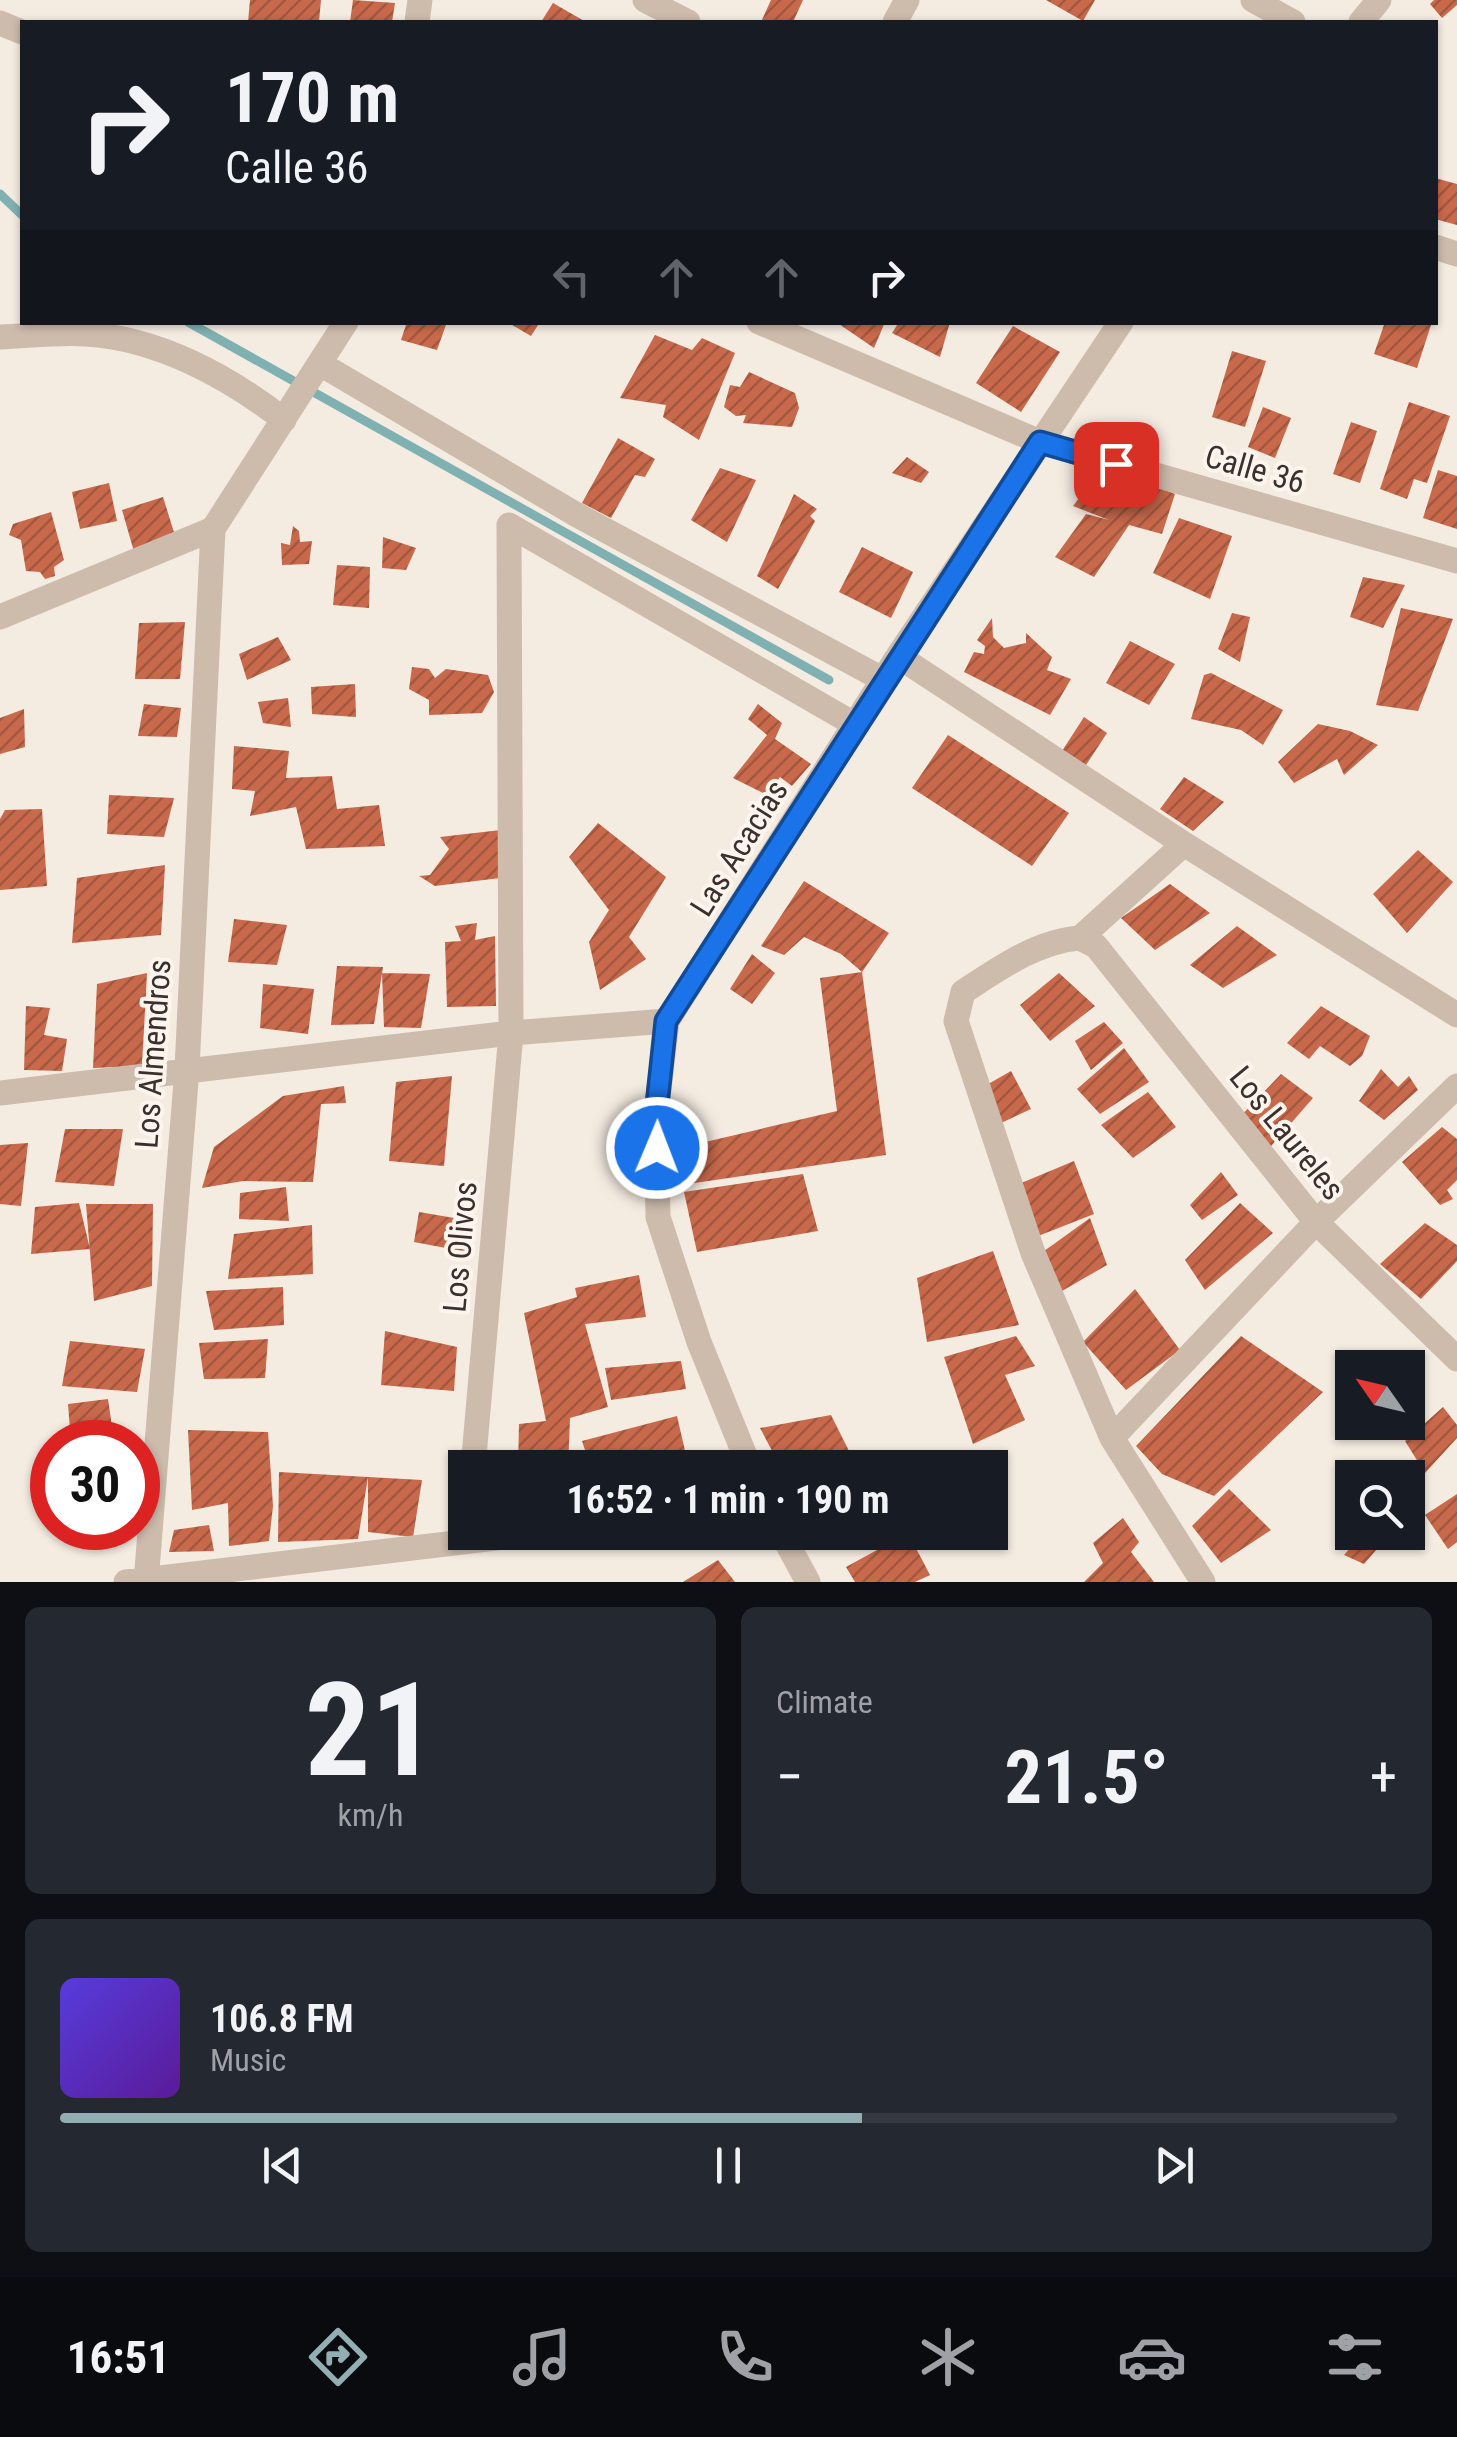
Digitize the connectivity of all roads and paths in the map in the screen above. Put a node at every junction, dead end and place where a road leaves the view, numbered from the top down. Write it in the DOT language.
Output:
graph roads {
  1 [pos="645,0"];
  2 [pos="1253,0"];
  3 [pos="1379,0"];
  4 [pos="684,20"];
  5 [pos="1289,20"];
  6 [pos="1362,20"];
  7 [pos="344,325"];
  8 [pos="766,325"];
  9 [pos="1119,325"];
  10 [pos="0,337"];
  11 [pos="318,371"];
  12 [pos="290,412"];
  13 [pos="1040,442"];
  14 [pos="213,529"];
  15 [pos="1457,560"];
  16 [pos="0,617"];
  17 [pos="898,656"];
  18 [pos="884,680"];
  19 [pos="854,724"];
  20 [pos="1184,844"];
  21 [pos="1080,938"];
  22 [pos="1457,1015"];
  23 [pos="666,1021"];
  24 [pos="511,1033"];
  25 [pos="187,1069"];
  26 [pos="1457,1086"];
  27 [pos="0,1093"];
  28 [pos="1316,1222"];
  29 [pos="1457,1359"];
  30 [pos="1112,1438"];
  31 [pos="475,1450"];
  32 [pos="743,1450"];
  33 [pos="448,1540"];
  34 [pos="791,1550"];
  35 [pos="139,1581"];
  36 [pos="808,1582"];
  37 [pos="1203,1582"];
  1 -- 4 [label="street"];
  2 -- 5 [label="street"];
  3 -- 6 [label="street"];
  7 -- 11 [label="street"];
  8 -- 13 [label="street, Calle 36"];
  9 -- 13 [label="street, Las Acacias"];
  10 -- 12 [label="street"];
  11 -- 12 [label="street"];
  11 -- 18 [label="street"];
  12 -- 14 [label="street"];
  13 -- 15 [label="street, Calle 36"];
  13 -- 17 [label="street, Las Acacias"];
  14 -- 16 [label="street"];
  14 -- 25 [label="street, Los Almendros"];
  17 -- 18 [label="street, Las Acacias"];
  17 -- 20 [label="street"];
  18 -- 19 [label="street, Las Acacias"];
  19 -- 23 [label="street, Las Acacias"];
  19 -- 24 [label="street, Los Olivos"];
  20 -- 21 [label="street"];
  20 -- 22 [label="street"];
  21 -- 28 [label="street, Los Laureles"];
  21 -- 30 [label="street"];
  23 -- 24 [label="street"];
  23 -- 32 [label="street, Las Acacias"];
  24 -- 25 [label="street"];
  24 -- 31 [label="street, Los Olivos"];
  25 -- 27 [label="street"];
  25 -- 35 [label="street, Los Almendros"];
  26 -- 28 [label="street"];
  28 -- 29 [label="street, Los Laureles"];
  28 -- 30 [label="street"];
  30 -- 37 [label="street"];
  33 -- 35 [label="street"];
  34 -- 36 [label="street"];
}
